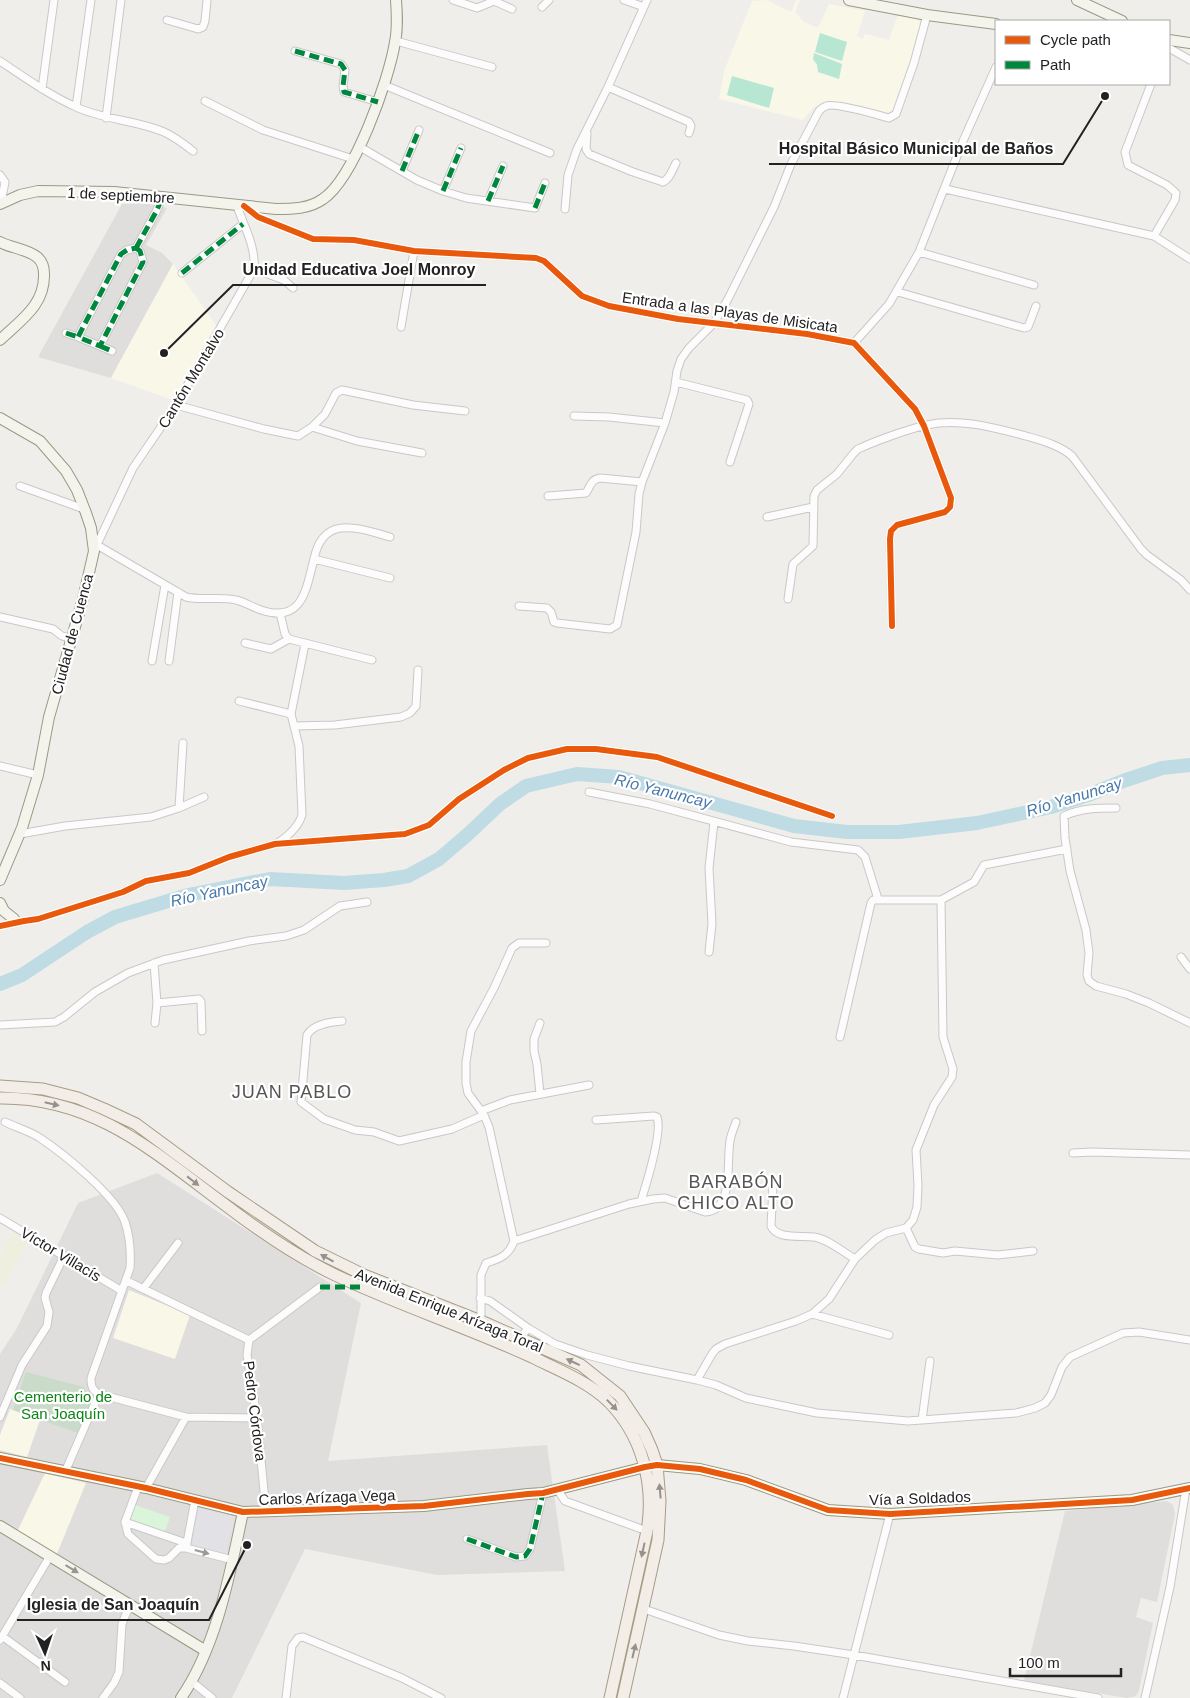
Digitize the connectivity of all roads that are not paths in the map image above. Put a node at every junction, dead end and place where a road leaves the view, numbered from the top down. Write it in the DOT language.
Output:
graph roads {
  1 [pos="54,0"];
  2 [pos="91,0"];
  3 [pos="121,0"];
  4 [pos="207,0"];
  5 [pos="396,0"];
  6 [pos="453,0"];
  7 [pos="549,0"];
  8 [pos="624,0"];
  9 [pos="849,0"];
  10 [pos="1082,1"];
  11 [pos="645,4"];
  12 [pos="542,7"];
  13 [pos="512,9"];
  14 [pos="927,15"];
  15 [pos="167,20"];
  16 [pos="1120,20"];
  17 [pos="995,24"];
  18 [pos="1170,40"];
  19 [pos="396,41"];
  20 [pos="1190,43"];
  21 [pos="1170,49"];
  22 [pos="295,51"];
  23 [pos="1190,60"];
  24 [pos="0,61"];
  25 [pos="492,67"];
  26 [pos="995,69"];
  27 [pos="384,85"];
  28 [pos="1151,85"];
  29 [pos="608,87"];
  30 [pos="42,89"];
  31 [pos="205,101"];
  32 [pos="378,102"];
  33 [pos="76,107"];
  34 [pos="106,118"];
  35 [pos="419,130"];
  36 [pos="587,130"];
  37 [pos="689,133"];
  38 [pos="360,147"];
  39 [pos="462,148"];
  40 [pos="194,151"];
  41 [pos="550,153"];
  42 [pos="353,159"];
  43 [pos="676,163"];
  44 [pos="503,166"];
  45 [pos="402,171"];
  46 [pos="0,175"];
  47 [pos="545,183"];
  48 [pos="945,189"];
  49 [pos="443,190"];
  50 [pos="163,196"];
  51 [pos="488,201"];
  52 [pos="0,204"];
  53 [pos="240,206"];
  54 [pos="565,209"];
  55 [pos="243,224"];
  56 [pos="1154,236"];
  57 [pos="0,242"];
  58 [pos="136,248"];
  59 [pos="414,251"];
  60 [pos="919,252"];
  61 [pos="1190,259"];
  62 [pos="254,269"];
  63 [pos="182,273"];
  64 [pos="1034,285"];
  65 [pos="293,288"];
  66 [pos="898,292"];
  67 [pos="1036,306"];
  68 [pos="714,323"];
  69 [pos="401,327"];
  70 [pos="66,333"];
  71 [pos="78,337"];
  72 [pos="0,340"];
  73 [pos="854,343"];
  74 [pos="100,346"];
  75 [pos="112,351"];
  76 [pos="676,382"];
  77 [pos="176,404"];
  78 [pos="465,411"];
  79 [pos="574,416"];
  80 [pos="0,418"];
  81 [pos="665,423"];
  82 [pos="924,426"];
  83 [pos="312,427"];
  84 [pos="422,453"];
  85 [pos="730,462"];
  86 [pos="642,482"];
  87 [pos="20,486"];
  88 [pos="548,496"];
  89 [pos="813,507"];
  90 [pos="84,509"];
  91 [pos="767,517"];
  92 [pos="390,536"];
  93 [pos="95,548"];
  94 [pos="314,559"];
  95 [pos="390,578"];
  96 [pos="163,583"];
  97 [pos="1190,590"];
  98 [pos="178,592"];
  99 [pos="788,599"];
  100 [pos="518,606"];
  101 [pos="280,613"];
  102 [pos="0,617"];
  103 [pos="892,626"];
  104 [pos="72,639"];
  105 [pos="290,639"];
  106 [pos="245,643"];
  107 [pos="306,644"];
  108 [pos="150,659"];
  109 [pos="372,660"];
  110 [pos="169,661"];
  111 [pos="418,670"];
  112 [pos="239,701"];
  113 [pos="290,714"];
  114 [pos="294,726"];
  115 [pos="183,743"];
  116 [pos="0,766"];
  117 [pos="38,775"];
  118 [pos="590,792"];
  119 [pos="204,797"];
  120 [pos="180,808"];
  121 [pos="1116,808"];
  122 [pos="832,816"];
  123 [pos="714,822"];
  124 [pos="20,834"];
  125 [pos="275,844"];
  126 [pos="1067,849"];
  127 [pos="0,880"];
  128 [pos="878,900"];
  129 [pos="942,900"];
  130 [pos="367,902"];
  131 [pos="0,903"];
  132 [pos="0,917"];
  133 [pos="19,920"];
  134 [pos="0,926"];
  135 [pos="546,943"];
  136 [pos="709,952"];
  137 [pos="1182,957"];
  138 [pos="154,962"];
  139 [pos="1190,970"];
  140 [pos="157,1002"];
  141 [pos="342,1021"];
  142 [pos="540,1022"];
  143 [pos="155,1023"];
  144 [pos="1190,1023"];
  145 [pos="0,1025"];
  146 [pos="202,1031"];
  147 [pos="840,1037"];
  148 [pos="0,1086"];
  149 [pos="589,1086"];
  150 [pos="540,1094"];
  151 [pos="0,1098"];
  152 [pos="482,1113"];
  153 [pos="596,1120"];
  154 [pos="5,1122"];
  155 [pos="736,1122"];
  156 [pos="1073,1153"];
  157 [pos="1190,1155"];
  158 [pos="773,1186"];
  159 [pos="641,1201"];
  160 [pos="0,1218"];
  161 [pos="906,1228"];
  162 [pos="514,1241"];
  163 [pos="178,1243"];
  164 [pos="1033,1251"];
  165 [pos="64,1256"];
  166 [pos="855,1259"];
  167 [pos="126,1281"];
  168 [pos="320,1287"];
  169 [pos="143,1289"];
  170 [pos="122,1291"];
  171 [pos="480,1298"];
  172 [pos="812,1314"];
  173 [pos="481,1321"];
  174 [pos="524,1333"];
  175 [pos="890,1335"];
  176 [pos="249,1340"];
  177 [pos="1190,1340"];
  178 [pos="514,1349"];
  179 [pos="930,1360"];
  180 [pos="697,1380"];
  181 [pos="99,1394"];
  182 [pos="0,1417"];
  183 [pos="186,1417"];
  184 [pos="257,1418"];
  185 [pos="922,1420"];
  186 [pos="0,1458"];
  187 [pos="657,1465"];
  188 [pos="645,1467"];
  189 [pos="65,1472"];
  190 [pos="142,1487"];
  191 [pos="1188,1488"];
  192 [pos="557,1489"];
  193 [pos="543,1493"];
  194 [pos="195,1500"];
  195 [pos="243,1512"];
  196 [pos="266,1512"];
  197 [pos="890,1514"];
  198 [pos="125,1522"];
  199 [pos="0,1526"];
  200 [pos="647,1531"];
  201 [pos="467,1540"];
  202 [pos="186,1545"];
  203 [pos="50,1556"];
  204 [pos="233,1560"];
  205 [pos="130,1604"];
  206 [pos="644,1609"];
  207 [pos="1,1638"];
  208 [pos="206,1651"];
  209 [pos="854,1655"];
  210 [pos="191,1681"];
  211 [pos="65,1682"];
  212 [pos="0,1684"];
  213 [pos="20,1698"];
  214 [pos="102,1698"];
  215 [pos="182,1698"];
  216 [pos="212,1698"];
  217 [pos="286,1698"];
  218 [pos="441,1698"];
  219 [pos="610,1698"];
  220 [pos="623,1698"];
  221 [pos="843,1698"];
  222 [pos="1098,1698"];
  223 [pos="1145,1698"];
  1 -- 30 [label="street"];
  2 -- 33 [label="street"];
  3 -- 34 [label="street"];
  4 -- 15 [label="street"];
  5 -- 19 [label="street, 1 de septiembre"];
  6 -- 13 [label="street"];
  7 -- 12 [label="street"];
  8 -- 11 [label="street"];
  9 -- 14 [label="street"];
  10 -- 16 [label="street"];
  11 -- 29 [label="street"];
  14 -- 17 [label="street"];
  14 -- 68 [label="street"];
  18 -- 20 [label="street"];
  19 -- 25 [label="street"];
  19 -- 27 [label="street, 1 de septiembre"];
  21 -- 23 [label="street"];
  22 -- 32 [label="street"];
  24 -- 30 [label="street"];
  26 -- 48 [label="street"];
  27 -- 32 [label="street, 1 de septiembre"];
  27 -- 41 [label="street"];
  28 -- 56 [label="street"];
  29 -- 36 [label="street"];
  29 -- 37 [label="street"];
  30 -- 33 [label="street"];
  31 -- 42 [label="street"];
  32 -- 38 [label="street, 1 de septiembre"];
  33 -- 34 [label="street"];
  34 -- 40 [label="street"];
  35 -- 45 [label="street"];
  36 -- 43 [label="street"];
  36 -- 54 [label="street"];
  38 -- 42 [label="street, 1 de septiembre"];
  38 -- 45 [label="street"];
  39 -- 49 [label="street"];
  42 -- 53 [label="street, 1 de septiembre"];
  44 -- 51 [label="street"];
  45 -- 49 [label="street"];
  46 -- 52 [label="street"];
  47 -- 51 [label="street"];
  48 -- 56 [label="street"];
  48 -- 60 [label="street"];
  49 -- 51 [label="street"];
  50 -- 52 [label="street, 1 de septiembre"];
  50 -- 53 [label="street, 1 de septiembre"];
  50 -- 58 [label="street"];
  53 -- 55 [label="street"];
  53 -- 59 [label="street, Entrada a las Playas de Misicata"];
  55 -- 62 [label="street"];
  55 -- 63 [label="street"];
  56 -- 61 [label="street"];
  57 -- 72 [label="street"];
  58 -- 71 [label="street"];
  58 -- 74 [label="street"];
  59 -- 68 [label="street, Entrada a las Playas de Misicata"];
  59 -- 69 [label="street"];
  60 -- 64 [label="street"];
  60 -- 66 [label="street"];
  62 -- 65 [label="street"];
  62 -- 77 [label="street, Cantón Montalvo"];
  66 -- 67 [label="street"];
  66 -- 73 [label="street"];
  68 -- 73 [label="street, Entrada a las Playas de Misicata"];
  68 -- 76 [label="street"];
  70 -- 71 [label="street"];
  71 -- 74 [label="street"];
  73 -- 82 [label="street, Entrada a las Playas de Misicata"];
  74 -- 75 [label="street"];
  76 -- 81 [label="street"];
  76 -- 85 [label="street"];
  77 -- 83 [label="street"];
  77 -- 93 [label="street, Cantón Montalvo"];
  78 -- 83 [label="street"];
  79 -- 81 [label="street"];
  80 -- 90 [label="street, Ciudad de Cuenca"];
  81 -- 86 [label="street"];
  82 -- 89 [label="street"];
  82 -- 97 [label="street"];
  82 -- 103 [label="street, Entrada a las Playas de Misicata"];
  83 -- 84 [label="street"];
  86 -- 88 [label="street"];
  86 -- 100 [label="street"];
  87 -- 90 [label="street"];
  89 -- 91 [label="street"];
  89 -- 99 [label="street"];
  90 -- 93 [label="street, Ciudad de Cuenca"];
  92 -- 94 [label="street"];
  93 -- 96 [label="street"];
  93 -- 104 [label="street, Ciudad de Cuenca"];
  94 -- 95 [label="street"];
  94 -- 101 [label="street"];
  96 -- 98 [label="street"];
  96 -- 108 [label="street"];
  98 -- 101 [label="street"];
  98 -- 110 [label="street"];
  101 -- 105 [label="street"];
  102 -- 104 [label="street"];
  104 -- 117 [label="street, Ciudad de Cuenca"];
  105 -- 106 [label="street"];
  105 -- 107 [label="street"];
  107 -- 109 [label="street"];
  107 -- 113 [label="street"];
  111 -- 114 [label="street"];
  112 -- 113 [label="street"];
  113 -- 114 [label="street"];
  114 -- 125 [label="street"];
  115 -- 120 [label="street"];
  116 -- 117 [label="street"];
  117 -- 124 [label="street, Ciudad de Cuenca"];
  118 -- 123 [label="street"];
  119 -- 120 [label="street"];
  120 -- 124 [label="street"];
  121 -- 126 [label="street"];
  122 -- 125 [label="street"];
  123 -- 128 [label="street"];
  123 -- 136 [label="street"];
  124 -- 127 [label="street, Ciudad de Cuenca"];
  125 -- 133 [label="street"];
  126 -- 129 [label="street"];
  126 -- 144 [label="street"];
  128 -- 129 [label="street"];
  128 -- 147 [label="street"];
  129 -- 161 [label="street"];
  130 -- 138 [label="street"];
  131 -- 133 [label="street"];
  132 -- 133 [label="street"];
  133 -- 134 [label="street"];
  135 -- 152 [label="street"];
  137 -- 139 [label="street"];
  138 -- 140 [label="street"];
  138 -- 145 [label="street"];
  140 -- 143 [label="street"];
  140 -- 146 [label="street"];
  141 -- 152 [label="street"];
  142 -- 150 [label="street"];
  173 -- 148 [label="main road, Avenida Enrique Arízaga Toral, one-way"];
  149 -- 150 [label="street"];
  150 -- 152 [label="street"];
  151 -- 178 [label="main road, Avenida Enrique Arízaga Toral, one-way"];
  152 -- 162 [label="street"];
  153 -- 159 [label="street"];
  154 -- 167 [label="street"];
  155 -- 159 [label="street"];
  156 -- 157 [label="street"];
  158 -- 166 [label="street"];
  159 -- 162 [label="street"];
  160 -- 165 [label="street, Víctor Villacís"];
  161 -- 164 [label="street"];
  161 -- 166 [label="street"];
  162 -- 171 [label="street"];
  163 -- 169 [label="street"];
  165 -- 170 [label="street, Víctor Villacís"];
  165 -- 182 [label="street"];
  166 -- 172 [label="street"];
  167 -- 169 [label="street"];
  167 -- 170 [label="street"];
  168 -- 176 [label="street, Pedro Córdova"];
  169 -- 176 [label="street"];
  170 -- 181 [label="street"];
  171 -- 173 [label="street"];
  171 -- 174 [label="street"];
  172 -- 175 [label="street"];
  172 -- 180 [label="street"];
  173 -- 174 [label="main road, Avenida Enrique Arízaga Toral"];
  174 -- 178 [label="street"];
  174 -- 180 [label="street"];
  187 -- 174 [label="main road, Avenida Enrique Arízaga Toral, one-way"];
  176 -- 184 [label="street, Pedro Córdova"];
  177 -- 185 [label="street"];
  178 -- 188 [label="main road, Avenida Enrique Arízaga Toral, one-way"];
  179 -- 185 [label="street"];
  180 -- 185 [label="street"];
  181 -- 183 [label="street"];
  181 -- 189 [label="street"];
  183 -- 184 [label="street"];
  183 -- 190 [label="street"];
  184 -- 196 [label="street, Pedro Córdova"];
  186 -- 189 [label="street, Carlos Arízaga Vega"];
  187 -- 188 [label="street, Carlos Arízaga Vega"];
  187 -- 197 [label="street, Vía a Soldados"];
  206 -- 187 [label="main road, Avenida Enrique Arízaga Toral, one-way"];
  188 -- 192 [label="street, Carlos Arízaga Vega"];
  188 -- 200 [label="main road, Avenida Enrique Arízaga Toral"];
  189 -- 190 [label="street, Carlos Arízaga Vega"];
  190 -- 194 [label="street, Carlos Arízaga Vega"];
  190 -- 198 [label="street"];
  191 -- 197 [label="street, Vía a Soldados"];
  191 -- 223 [label="street"];
  192 -- 193 [label="street, Carlos Arízaga Vega"];
  192 -- 200 [label="street"];
  193 -- 196 [label="street, Carlos Arízaga Vega"];
  193 -- 201 [label="street"];
  194 -- 195 [label="street, Carlos Arízaga Vega"];
  194 -- 202 [label="street"];
  195 -- 196 [label="street, Carlos Arízaga Vega"];
  195 -- 204 [label="street"];
  197 -- 209 [label="street"];
  198 -- 202 [label="street"];
  198 -- 202 [label="street"];
  199 -- 203 [label="street"];
  200 -- 219 [label="main road, Avenida Enrique Arízaga Toral, one-way"];
  202 -- 204 [label="street, one-way"];
  203 -- 205 [label="street, one-way"];
  203 -- 207 [label="street"];
  204 -- 208 [label="street"];
  205 -- 208 [label="street"];
  205 -- 214 [label="street"];
  206 -- 209 [label="street"];
  220 -- 206 [label="main road, Avenida Enrique Arízaga Toral, one-way"];
  207 -- 211 [label="street"];
  208 -- 210 [label="street"];
  209 -- 221 [label="street"];
  209 -- 222 [label="street"];
  210 -- 215 [label="street"];
  210 -- 216 [label="street"];
  212 -- 213 [label="street"];
  217 -- 218 [label="street"];
}
